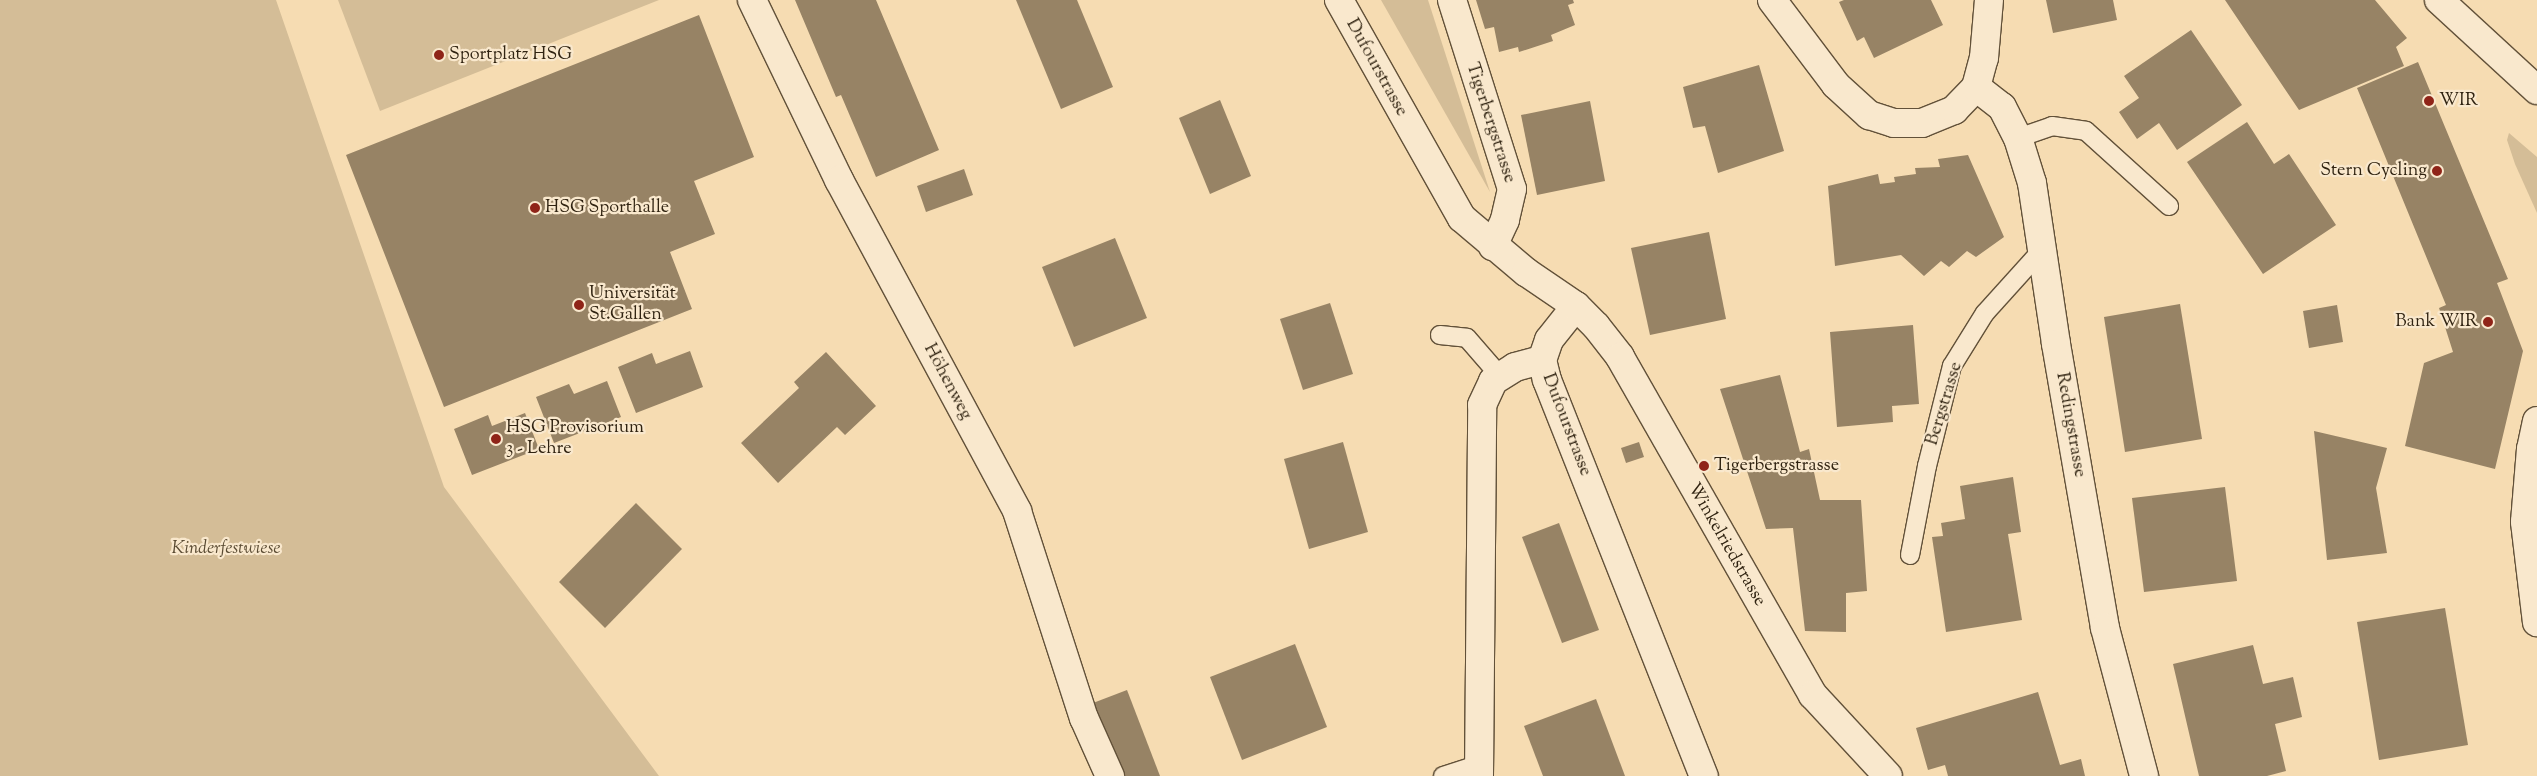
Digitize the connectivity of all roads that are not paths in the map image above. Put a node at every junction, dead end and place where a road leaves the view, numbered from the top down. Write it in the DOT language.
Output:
graph roads {
  1 [pos="752,0"];
  2 [pos="1339,0"];
  3 [pos="1452,0"];
  4 [pos="1772,0"];
  5 [pos="1989,0"];
  6 [pos="2439,0"];
  7 [pos="1976,87"];
  8 [pos="2537,90"];
  9 [pos="2018,138"];
  10 [pos="2169,206"];
  11 [pos="1493,246"];
  12 [pos="2042,250"];
  13 [pos="1576,306"];
  14 [pos="1440,335"];
  15 [pos="1542,360"];
  16 [pos="1500,376"];
  17 [pos="2537,421"];
  18 [pos="2531,521"];
  19 [pos="1910,555"];
  20 [pos="2537,622"];
  21 [pos="1479,770"];
  22 [pos="1110,776"];
  23 [pos="1443,776"];
  24 [pos="1704,776"];
  25 [pos="1888,776"];
  26 [pos="2144,776"];
  1 -- 22 [label="street, Höhenweg"];
  2 -- 11 [label="street, Dufourstrasse"];
  3 -- 11 [label="street, Tigerbergstrasse"];
  4 -- 7 [label="street"];
  5 -- 7 [label="street"];
  6 -- 8 [label="street"];
  7 -- 9 [label="street, Redingstrasse"];
  9 -- 10 [label="lane"];
  9 -- 12 [label="street, Redingstrasse"];
  11 -- 13 [label="street, Dufourstrasse"];
  12 -- 19 [label="lane, Bergstrasse"];
  12 -- 26 [label="street, Redingstrasse"];
  13 -- 15 [label="street, Dufourstrasse"];
  13 -- 25 [label="street, Winkelriedstrasse"];
  14 -- 16 [label="lane"];
  15 -- 16 [label="street"];
  15 -- 24 [label="street, Dufourstrasse"];
  16 -- 21 [label="street"];
  17 -- 18 [label="street"];
  18 -- 20 [label="street"];
  21 -- 23 [label="lane"];
}
